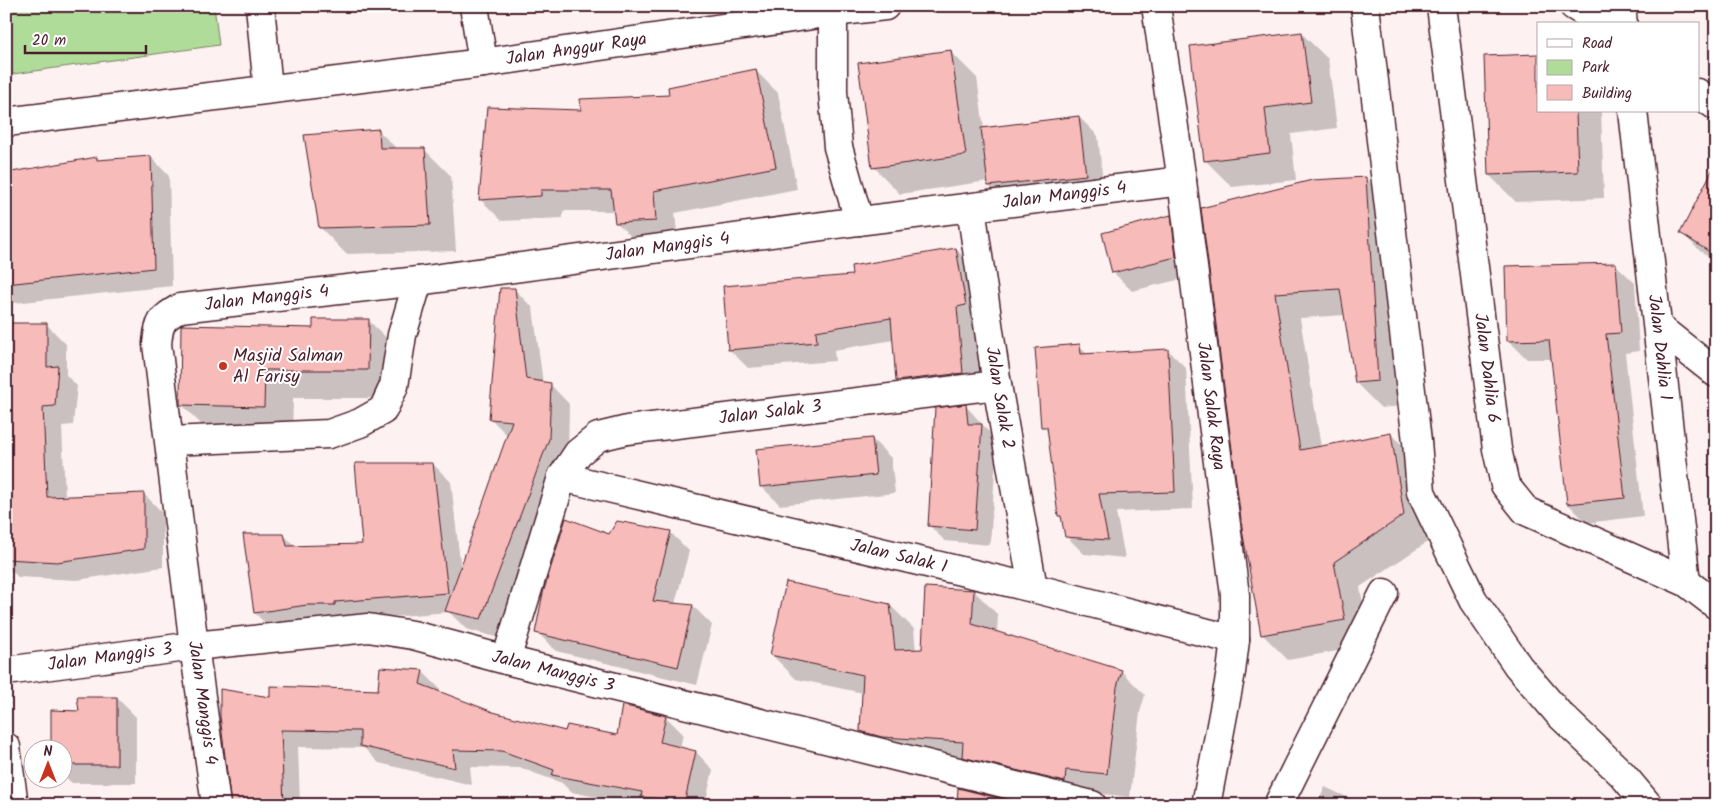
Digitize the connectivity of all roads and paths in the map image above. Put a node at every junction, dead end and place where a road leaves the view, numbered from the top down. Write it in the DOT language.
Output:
graph roads {
  1 [pos="260,6"];
  2 [pos="474,6"];
  3 [pos="885,6"];
  4 [pos="1156,6"];
  5 [pos="1365,6"];
  6 [pos="1441,6"];
  7 [pos="1574,6"];
  8 [pos="1621,6"];
  9 [pos="833,12"];
  10 [pos="1601,22"];
  11 [pos="1623,22"];
  12 [pos="483,63"];
  13 [pos="268,89"];
  14 [pos="1700,94"];
  15 [pos="1716,106"];
  16 [pos="1633,112"];
  17 [pos="6,122"];
  18 [pos="1182,181"];
  19 [pos="971,208"];
  20 [pos="859,221"];
  21 [pos="418,281"];
  22 [pos="1658,327"];
  23 [pos="1716,373"];
  24 [pos="996,385"];
  25 [pos="170,441"];
  26 [pos="562,477"];
  27 [pos="1686,582"];
  28 [pos="1033,588"];
  29 [pos="1384,593"];
  30 [pos="1716,605"];
  31 [pos="1235,640"];
  32 [pos="194,646"];
  33 [pos="506,660"];
  34 [pos="6,671"];
  35 [pos="6,747"];
  36 [pos="14,805"];
  37 [pos="216,805"];
  38 [pos="1092,805"];
  39 [pos="1206,805"];
  40 [pos="1278,805"];
  41 [pos="1648,805"];
  1 -- 13 [label="street"];
  2 -- 12 [label="street"];
  3 -- 9 [label="street, Jalan Anggur Raya"];
  4 -- 18 [label="street, Jalan Salak Raya"];
  5 -- 41 [label="street"];
  6 -- 27 [label="street, Jalan Dahlia 6"];
  7 -- 10 [label="street"];
  8 -- 11 [label="street"];
  9 -- 12 [label="street, Jalan Anggur Raya"];
  9 -- 20 [label="street"];
  12 -- 13 [label="street, Jalan Anggur Raya"];
  13 -- 17 [label="street, Jalan Anggur Raya"];
  14 -- 15 [label="street"];
  16 -- 22 [label="street, Jalan Dahlia 1"];
  18 -- 19 [label="street, Jalan Manggis 4"];
  18 -- 31 [label="street, Jalan Salak Raya"];
  19 -- 20 [label="street, Jalan Manggis 4"];
  19 -- 24 [label="street, Jalan Salak 2"];
  20 -- 21 [label="street, Jalan Manggis 4"];
  21 -- 25 [label="street"];
  21 -- 25 [label="street, Jalan Manggis 4"];
  22 -- 23 [label="street"];
  22 -- 27 [label="street, Jalan Dahlia 1"];
  24 -- 26 [label="street, Jalan Salak 3"];
  24 -- 28 [label="street, Jalan Salak 2"];
  25 -- 32 [label="street, Jalan Manggis 4"];
  26 -- 28 [label="street, Jalan Salak 1"];
  26 -- 33 [label="street, Jalan Salak 3"];
  27 -- 30 [label="street, Jalan Dahlia 6"];
  28 -- 31 [label="street, Jalan Salak 1"];
  29 -- 40 [label="street"];
  31 -- 39 [label="street, Jalan Salak Raya"];
  32 -- 33 [label="street, Jalan Manggis 3"];
  32 -- 34 [label="street, Jalan Manggis 3"];
  32 -- 37 [label="street, Jalan Manggis 4"];
  33 -- 38 [label="street, Jalan Manggis 3"];
  35 -- 36 [label="street"];
}
